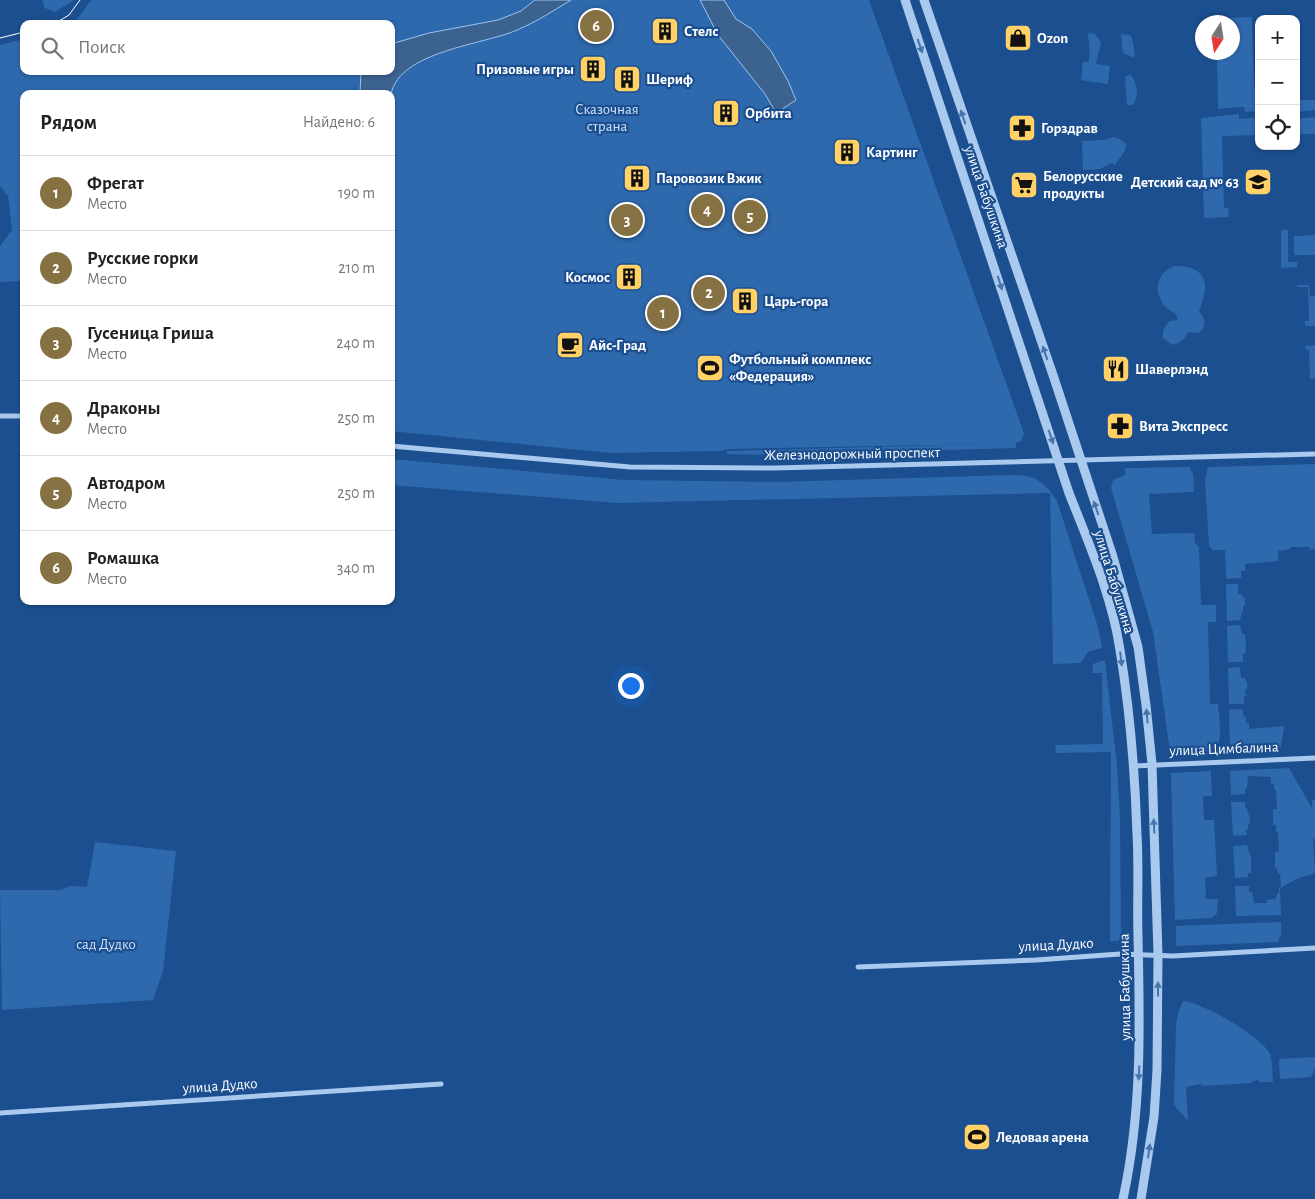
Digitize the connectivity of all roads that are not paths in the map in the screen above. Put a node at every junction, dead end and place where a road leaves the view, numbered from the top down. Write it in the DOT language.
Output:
graph roads {
  1 [pos="905,0"];
  2 [pos="924,0"];
  3 [pos="0,416"];
  4 [pos="20,416"];
  5 [pos="395,446"];
  6 [pos="1315,454"];
  7 [pos="1059,460"];
  8 [pos="1081,460"];
  9 [pos="1315,758"];
  10 [pos="1152,764"];
  11 [pos="1134,766"];
  12 [pos="1315,948"];
  13 [pos="1138,955"];
  14 [pos="1158,955"];
  15 [pos="858,967"];
  16 [pos="441,1084"];
  17 [pos="0,1113"];
  18 [pos="1123,1199"];
  19 [pos="1141,1199"];
  1 -- 7 [label="street, улица Бабушкина, one-way"];
  8 -- 2 [label="street, улица Бабушкина, one-way"];
  3 -- 4 [label="street"];
  5 -- 7 [label="street, Железнодорожный проспект"];
  6 -- 8 [label="street, Железнодорожный проспект"];
  7 -- 8 [label="street, Железнодорожный проспект"];
  7 -- 11 [label="street, улица Бабушкина, one-way"];
  10 -- 8 [label="street, улица Бабушкина, one-way"];
  9 -- 10 [label="street, улица Цимбалина"];
  10 -- 11 [label="street, улица Цимбалина"];
  14 -- 10 [label="street, улица Бабушкина, one-way"];
  11 -- 13 [label="street, улица Бабушкина"];
  12 -- 14 [label="street, улица Дудко"];
  13 -- 14 [label="street, улица Дудко"];
  13 -- 15 [label="street, улица Дудко"];
  13 -- 18 [label="street, улица Бабушкина, one-way"];
  19 -- 14 [label="street, улица Бабушкина, one-way"];
  16 -- 17 [label="street, улица Дудко"];
}
